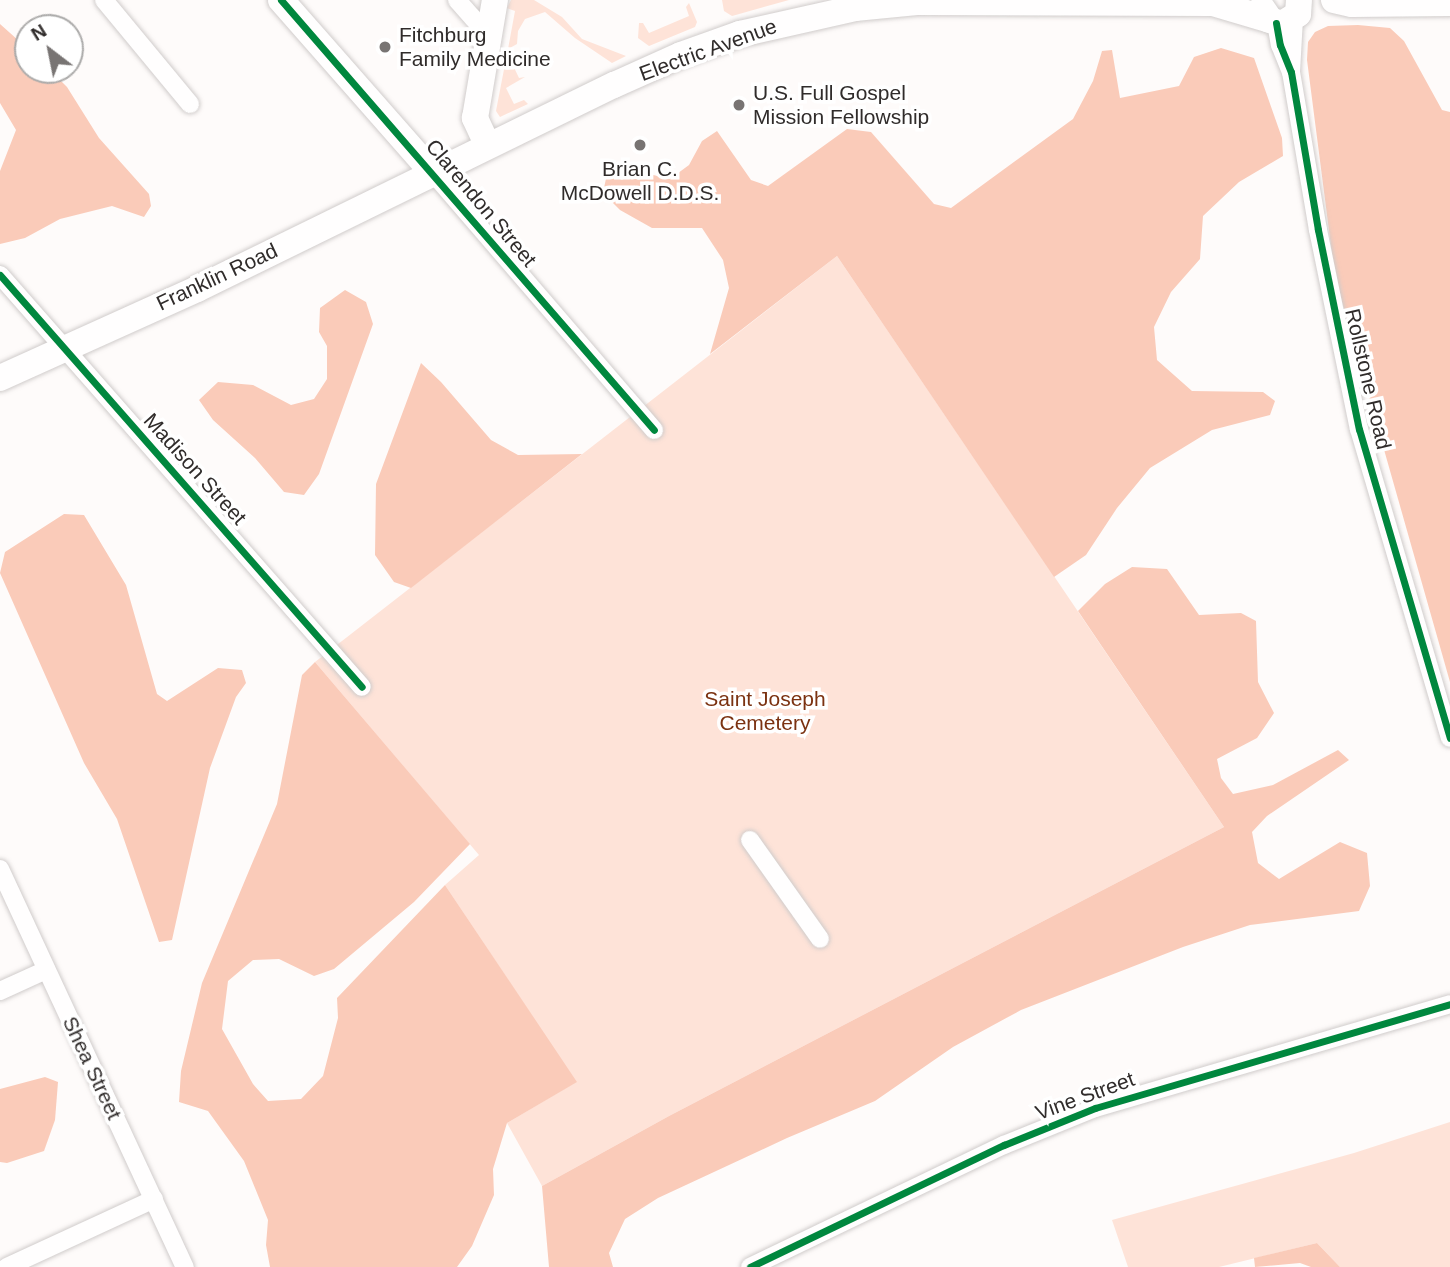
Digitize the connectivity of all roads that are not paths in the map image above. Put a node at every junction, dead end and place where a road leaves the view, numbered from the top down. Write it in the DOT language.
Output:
graph roads {
  1 [pos="104,0"];
  2 [pos="281,0"];
  3 [pos="457,0"];
  4 [pos="495,0"];
  5 [pos="1216,2"];
  6 [pos="1343,2"];
  7 [pos="1450,3"];
  8 [pos="1283,13"];
  9 [pos="488,34"];
  10 [pos="190,104"];
  11 [pos="487,144"];
  12 [pos="433,173"];
  13 [pos="0,275"];
  14 [pos="63,348"];
  15 [pos="0,378"];
  16 [pos="654,430"];
  17 [pos="362,687"];
  18 [pos="1450,738"];
  19 [pos="750,840"];
  20 [pos="0,869"];
  21 [pos="821,939"];
  22 [pos="46,970"];
  23 [pos="0,991"];
  24 [pos="1450,1004"];
  25 [pos="154,1199"];
  26 [pos="7,1267"];
  27 [pos="185,1267"];
  28 [pos="750,1267"];
  1 -- 10 [label="street"];
  2 -- 12 [label="main road, Clarendon Street"];
  3 -- 9 [label="street"];
  4 -- 9 [label="main road"];
  5 -- 8 [label="main road, Electric Avenue"];
  5 -- 11 [label="main road, Electric Avenue"];
  6 -- 7 [label="main road, Electric Avenue"];
  6 -- 8 [label="main road, Electric Avenue"];
  8 -- 18 [label="street, Rollstone Road"];
  9 -- 11 [label="main road"];
  11 -- 12 [label="main road, Electric Avenue"];
  12 -- 14 [label="main road, Franklin Road"];
  12 -- 16 [label="street, Clarendon Street"];
  13 -- 14 [label="street, Madison Street"];
  14 -- 15 [label="main road, Franklin Road"];
  14 -- 17 [label="street, Madison Street"];
  19 -- 21 [label="street"];
  20 -- 22 [label="street, Shea Street"];
  22 -- 23 [label="street"];
  22 -- 25 [label="street, Shea Street"];
  24 -- 28 [label="street, Vine Street"];
  25 -- 26 [label="street"];
  25 -- 27 [label="street, Shea Street"];
}
